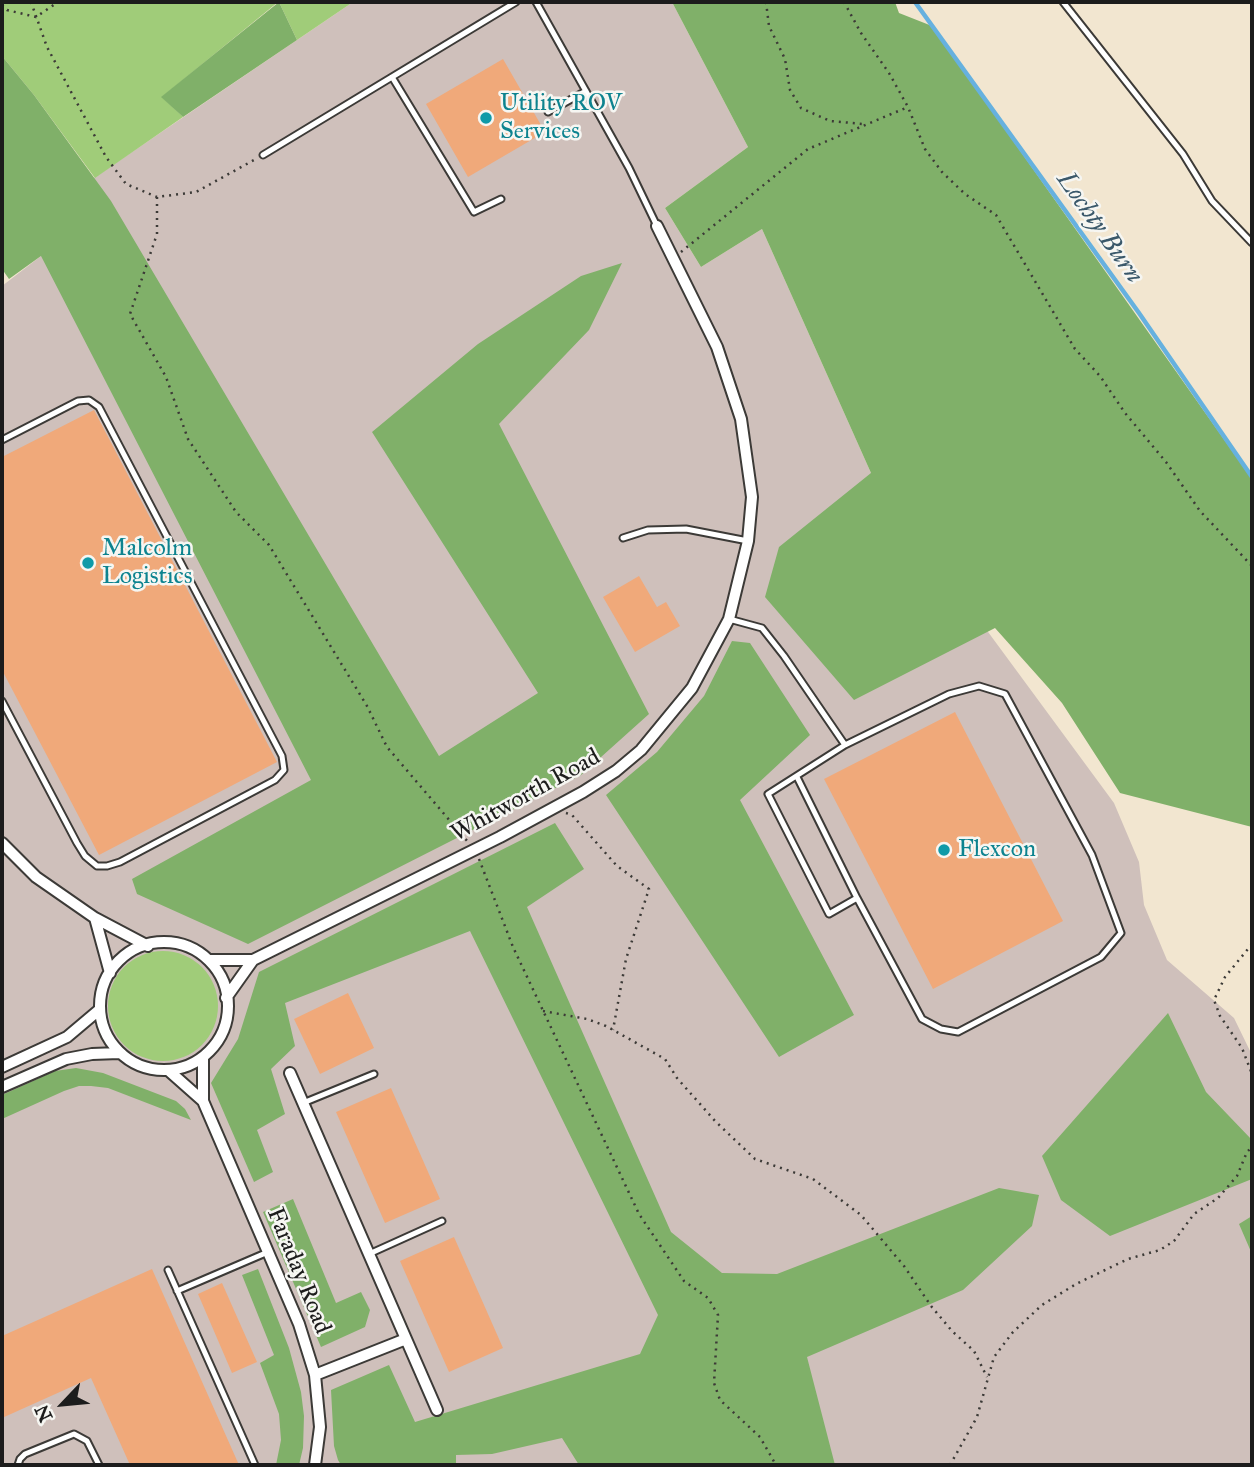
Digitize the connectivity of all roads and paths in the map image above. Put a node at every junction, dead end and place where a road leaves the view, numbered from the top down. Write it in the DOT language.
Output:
graph roads {
  1 [pos="31,2"];
  2 [pos="58,2"];
  3 [pos="516,2"];
  4 [pos="536,2"];
  5 [pos="766,2"];
  6 [pos="844,2"];
  7 [pos="1063,2"];
  8 [pos="2,5"];
  9 [pos="36,18"];
  10 [pos="392,77"];
  11 [pos="586,91"];
  12 [pos="908,107"];
  13 [pos="548,112"];
  14 [pos="866,125"];
  15 [pos="263,155"];
  16 [pos="157,197"];
  17 [pos="501,199"];
  18 [pos="657,226"];
  19 [pos="1252,243"];
  20 [pos="673,258"];
  21 [pos="2,440"];
  22 [pos="623,538"];
  23 [pos="748,541"];
  24 [pos="1252,566"];
  25 [pos="729,619"];
  26 [pos="2,701"];
  27 [pos="845,745"];
  28 [pos="797,777"];
  29 [pos="553,808"];
  30 [pos="4,849"];
  31 [pos="475,850"];
  32 [pos="858,898"];
  33 [pos="95,918"];
  34 [pos="1252,944"];
  35 [pos="148,946"];
  36 [pos="209,960"];
  37 [pos="253,960"];
  38 [pos="110,973"];
  39 [pos="226,998"];
  40 [pos="99,1010"];
  41 [pos="543,1011"];
  42 [pos="613,1030"];
  43 [pos="119,1053"];
  44 [pos="203,1058"];
  45 [pos="2,1067"];
  46 [pos="168,1070"];
  47 [pos="290,1073"];
  48 [pos="374,1074"];
  49 [pos="1252,1074"];
  50 [pos="2,1087"];
  51 [pos="202,1101"];
  52 [pos="303,1104"];
  53 [pos="1252,1147"];
  54 [pos="442,1221"];
  55 [pos="268,1252"];
  56 [pos="369,1254"];
  57 [pos="168,1270"];
  58 [pos="177,1291"];
  59 [pos="406,1339"];
  60 [pos="315,1375"];
  61 [pos="987,1377"];
  62 [pos="437,1410"];
  63 [pos="18,1465"];
  64 [pos="99,1465"];
  65 [pos="255,1465"];
  66 [pos="315,1465"];
  67 [pos="776,1465"];
  68 [pos="950,1465"];
  1 -- 9 [label="path"];
  2 -- 9 [label="path"];
  3 -- 10 [label="lane"];
  4 -- 11 [label="lane"];
  5 -- 14 [label="path"];
  6 -- 12 [label="path"];
  7 -- 19 [label="lane"];
  8 -- 9 [label="path"];
  9 -- 16 [label="path"];
  10 -- 15 [label="lane"];
  10 -- 17 [label="lane"];
  11 -- 13 [label="lane"];
  11 -- 18 [label="lane"];
  12 -- 14 [label="path"];
  12 -- 24 [label="path"];
  14 -- 20 [label="path"];
  15 -- 16 [label="path"];
  16 -- 31 [label="path"];
  18 -- 20 [label="street, Whitworth Road"];
  20 -- 23 [label="street, Whitworth Road"];
  21 -- 26 [label="lane"];
  22 -- 23 [label="lane"];
  23 -- 25 [label="street, Whitworth Road"];
  25 -- 27 [label="lane"];
  25 -- 29 [label="street, Whitworth Road"];
  27 -- 28 [label="lane"];
  27 -- 32 [label="lane"];
  28 -- 32 [label="lane"];
  28 -- 32 [label="lane"];
  29 -- 31 [label="street, Whitworth Road"];
  29 -- 42 [label="path"];
  30 -- 33 [label="street"];
  31 -- 37 [label="street, Whitworth Road"];
  31 -- 41 [label="path"];
  33 -- 35 [label="street"];
  33 -- 38 [label="street"];
  34 -- 49 [label="path"];
  35 -- 36 [label="street"];
  35 -- 38 [label="street"];
  36 -- 37 [label="street, Whitworth Road"];
  36 -- 39 [label="street"];
  37 -- 39 [label="street, Whitworth Road"];
  38 -- 40 [label="street"];
  39 -- 44 [label="street"];
  40 -- 43 [label="street"];
  40 -- 45 [label="street"];
  41 -- 42 [label="path"];
  41 -- 67 [label="path"];
  42 -- 61 [label="path"];
  43 -- 46 [label="street"];
  43 -- 50 [label="street"];
  44 -- 46 [label="street"];
  44 -- 51 [label="street, Faraday Road"];
  46 -- 51 [label="street, Faraday Road"];
  47 -- 52 [label="street"];
  48 -- 52 [label="lane"];
  51 -- 55 [label="street, Faraday Road"];
  52 -- 56 [label="street"];
  53 -- 61 [label="path"];
  54 -- 56 [label="lane"];
  55 -- 58 [label="lane"];
  55 -- 60 [label="street, Faraday Road"];
  56 -- 59 [label="street"];
  57 -- 58 [label="lane"];
  58 -- 65 [label="lane"];
  59 -- 60 [label="street"];
  59 -- 62 [label="street"];
  60 -- 66 [label="street, Faraday Road"];
  61 -- 68 [label="path"];
  63 -- 64 [label="lane"];
}
